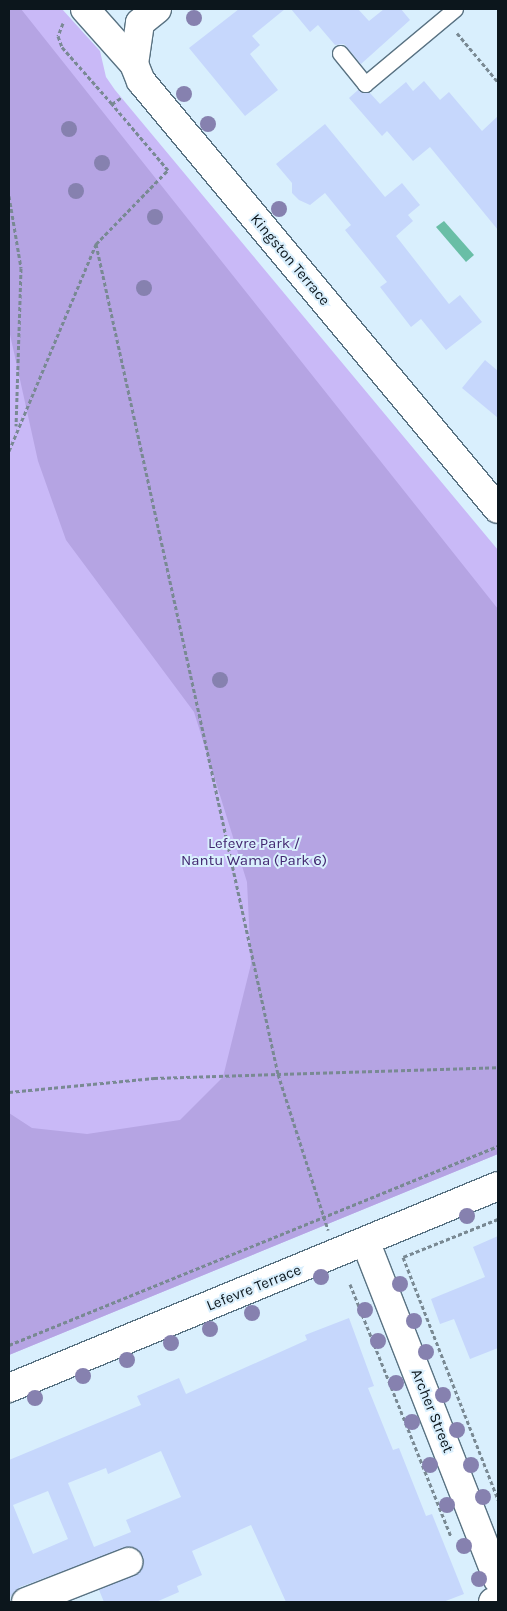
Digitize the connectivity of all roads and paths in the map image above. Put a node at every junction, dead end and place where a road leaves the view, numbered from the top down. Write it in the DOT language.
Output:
graph roads {
  1 [pos="157,9"];
  2 [pos="450,13"];
  3 [pos="76,14"];
  4 [pos="340,54"];
  5 [pos="138,72"];
  6 [pos="498,82"];
  7 [pos="112,104"];
  8 [pos="9,196"];
  9 [pos="96,244"];
  10 [pos="16,429"];
  11 [pos="9,451"];
  12 [pos="498,509"];
  13 [pos="498,1067"];
  14 [pos="278,1074"];
  15 [pos="9,1092"];
  16 [pos="498,1146"];
  17 [pos="498,1186"];
  18 [pos="324,1217"];
  19 [pos="498,1218"];
  20 [pos="366,1243"];
  21 [pos="336,1255"];
  22 [pos="350,1284"];
  23 [pos="9,1345"];
  24 [pos="9,1388"];
  25 [pos="498,1500"];
  26 [pos="453,1541"];
  27 [pos="128,1562"];
  28 [pos="498,1579"];
  29 [pos="498,1600"];
  30 [pos="26,1602"];
  31 [pos="493,1602"];
  1 -- 5 [label="street"];
  2 -- 4 [label="lane"];
  2 -- 6 [label="path"];
  3 -- 5 [label="street, Kingston Terrace"];
  3 -- 7 [label="path"];
  5 -- 7 [label="path"];
  5 -- 12 [label="street, Kingston Terrace"];
  7 -- 9 [label="path"];
  8 -- 10 [label="path"];
  9 -- 10 [label="path"];
  9 -- 14 [label="path"];
  10 -- 11 [label="path"];
  13 -- 14 [label="path"];
  14 -- 15 [label="path"];
  14 -- 18 [label="path"];
  16 -- 18 [label="path"];
  17 -- 20 [label="street, Lefevre Terrace"];
  18 -- 21 [label="path"];
  18 -- 23 [label="path"];
  19 -- 25 [label="path"];
  20 -- 21 [label="street, Lefevre Terrace"];
  20 -- 28 [label="street, Archer Street"];
  21 -- 24 [label="street, Lefevre Terrace"];
  22 -- 26 [label="path"];
  27 -- 30 [label="street"];
  29 -- 31 [label="street"];
}
